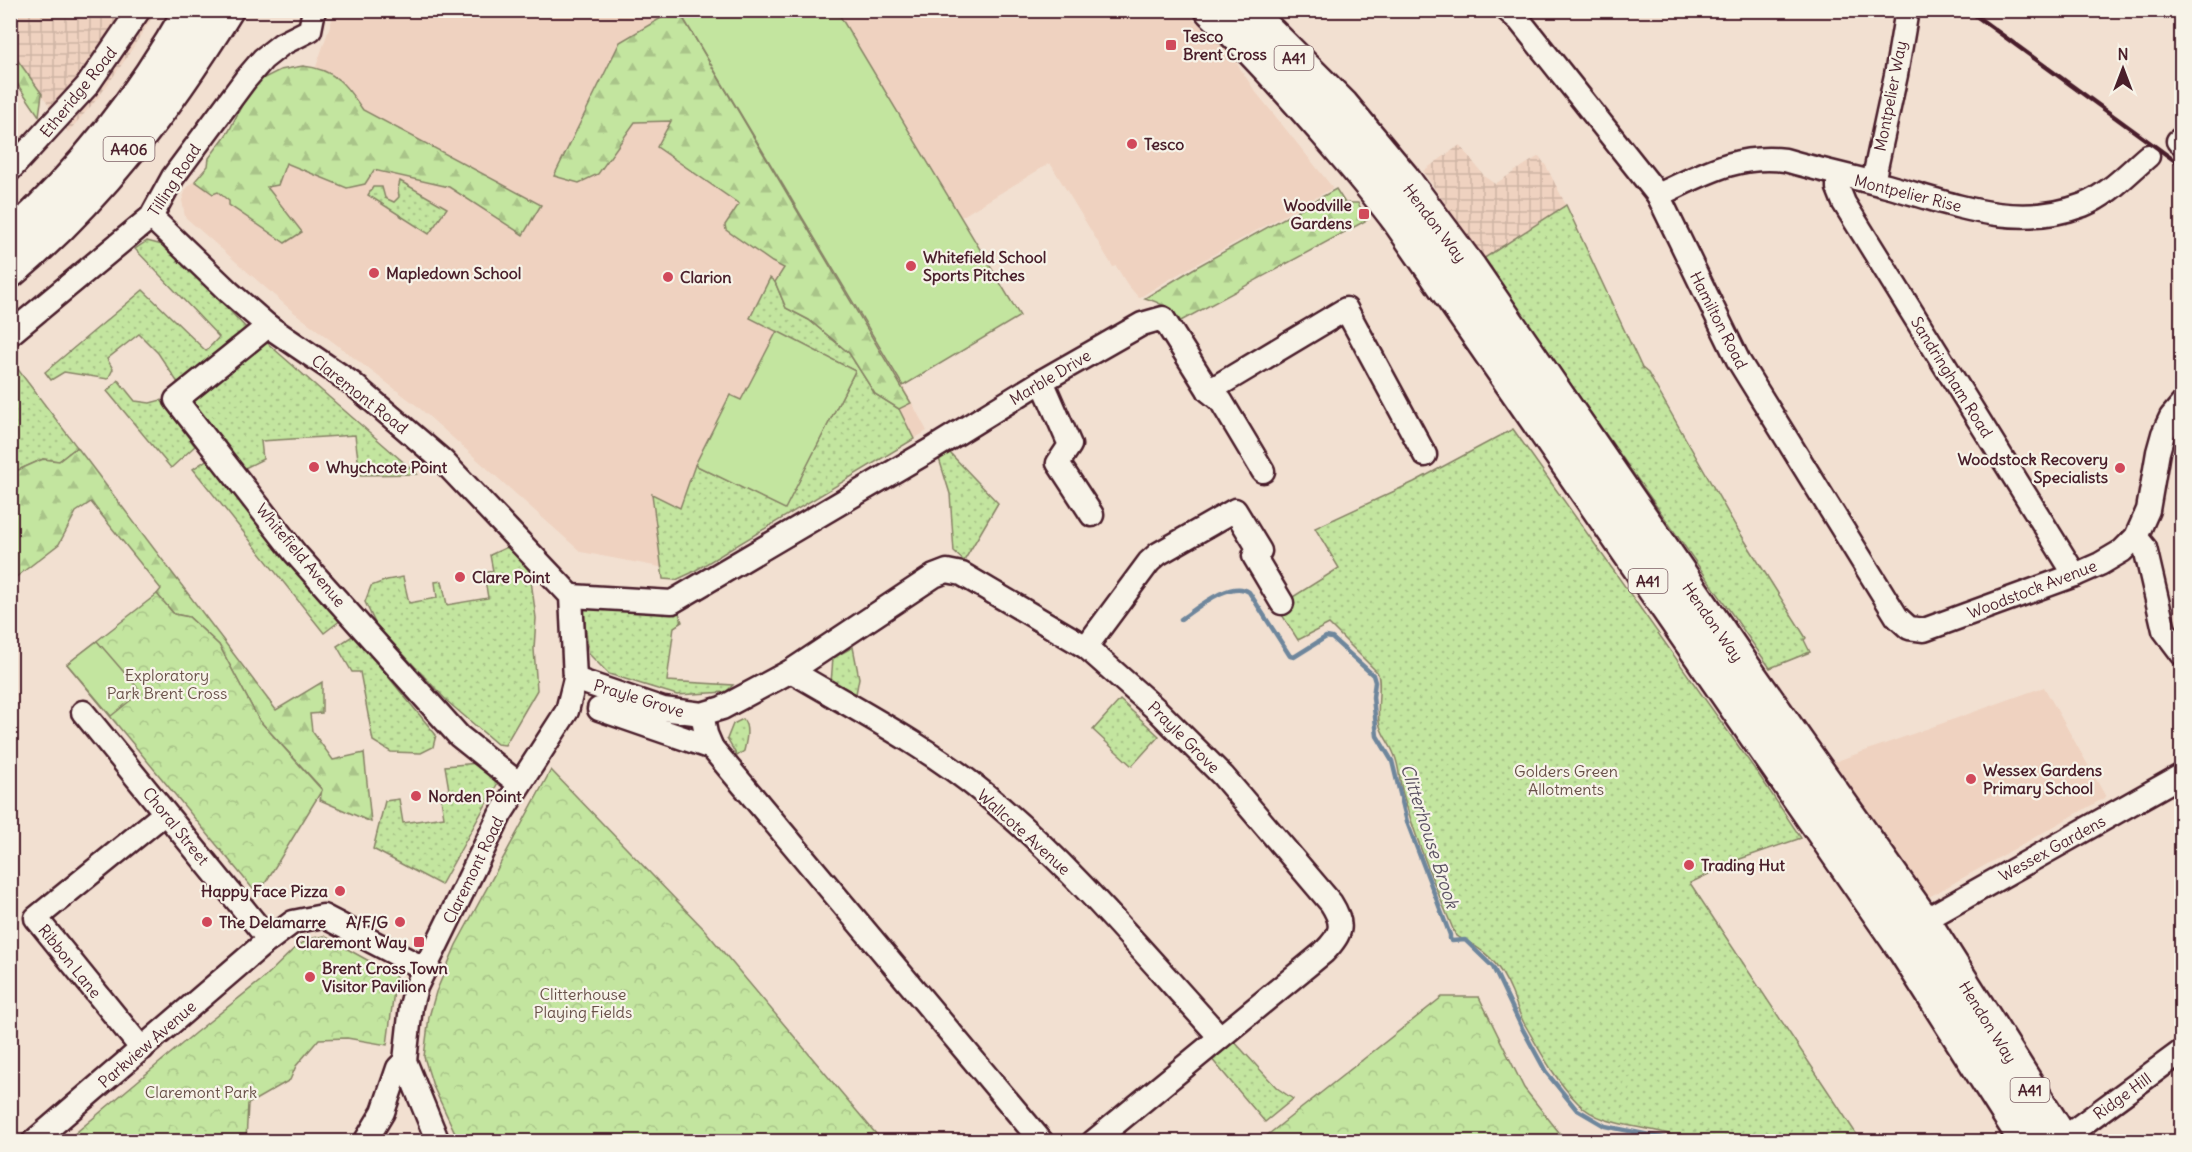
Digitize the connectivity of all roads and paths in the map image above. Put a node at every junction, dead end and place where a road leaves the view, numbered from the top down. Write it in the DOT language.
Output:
graph roads {
  1 [pos="140,10"];
  2 [pos="191,10"];
  3 [pos="225,10"];
  4 [pos="314,10"];
  5 [pos="1212,10"];
  6 [pos="1246,10"];
  7 [pos="1273,10"];
  8 [pos="1507,10"];
  9 [pos="1906,10"];
  10 [pos="1342,106"];
  11 [pos="2148,156"];
  12 [pos="10,170"];
  13 [pos="1838,175"];
  14 [pos="1873,182"];
  15 [pos="1658,195"];
  16 [pos="151,217"];
  17 [pos="10,239"];
  18 [pos="10,271"];
  19 [pos="268,326"];
  20 [pos="10,334"];
  21 [pos="1042,381"];
  22 [pos="1209,391"];
  23 [pos="2181,404"];
  24 [pos="1425,455"];
  25 [pos="1263,471"];
  26 [pos="1092,514"];
  27 [pos="2136,537"];
  28 [pos="2075,575"];
  29 [pos="571,596"];
  30 [pos="1282,603"];
  31 [pos="1924,630"];
  32 [pos="1086,647"];
  33 [pos="2181,654"];
  34 [pos="791,671"];
  35 [pos="576,679"];
  36 [pos="599,709"];
  37 [pos="82,712"];
  38 [pos="702,714"];
  39 [pos="712,748"];
  40 [pos="2181,775"];
  41 [pos="518,783"];
  42 [pos="165,813"];
  43 [pos="1923,921"];
  44 [pos="265,943"];
  45 [pos="425,969"];
  46 [pos="1220,1037"];
  47 [pos="142,1049"];
  48 [pos="2181,1051"];
  49 [pos="405,1060"];
  50 [pos="2062,1141"];
  51 [pos="33,1142"];
  52 [pos="365,1142"];
  53 [pos="438,1142"];
  54 [pos="1042,1142"];
  55 [pos="1093,1142"];
  56 [pos="2027,1142"];
  1 -- 12 [label="street, Etheridge Road"];
  2 -- 17 [label="highway, A406"];
  3 -- 18 [label="highway, A406"];
  4 -- 16 [label="street, Tilling Road"];
  5 -- 56 [label="highway, Hendon Way / A41"];
  6 -- 10 [label="highway, Hendon Way / A41"];
  7 -- 10 [label="highway, A41"];
  8 -- 15 [label="street, Hamilton Road"];
  9 -- 14 [label="street, Montpelier Way"];
  10 -- 43 [label="highway, Hendon Way / A41"];
  11 -- 14 [label="street, Montpelier Rise"];
  13 -- 14 [label="street, Montpelier Rise"];
  13 -- 15 [label="street, Montpelier Rise"];
  13 -- 28 [label="street, Sandringham Road"];
  15 -- 31 [label="street, Hamilton Road"];
  16 -- 19 [label="street, Claremont Road"];
  16 -- 20 [label="street, Tilling Road"];
  19 -- 29 [label="street, Claremont Road"];
  19 -- 41 [label="street, Whitefield Avenue"];
  21 -- 22 [label="street, Marble Drive"];
  21 -- 26 [label="street"];
  21 -- 29 [label="street, Marble Drive"];
  22 -- 24 [label="street"];
  22 -- 25 [label="street"];
  23 -- 27 [label="street, Woodstock Avenue"];
  27 -- 28 [label="street, Woodstock Avenue"];
  27 -- 33 [label="street"];
  28 -- 31 [label="street, Woodstock Avenue"];
  29 -- 35 [label="street, Claremont Road"];
  30 -- 32 [label="street"];
  32 -- 34 [label="street, Prayle Grove"];
  32 -- 46 [label="street, Prayle Grove"];
  34 -- 38 [label="street, Prayle Grove"];
  34 -- 46 [label="street, Wallcote Avenue"];
  35 -- 38 [label="street, Prayle Grove"];
  35 -- 41 [label="street, Claremont Road"];
  36 -- 39 [label="street"];
  37 -- 42 [label="street, Choral Street"];
  38 -- 39 [label="street, Prayle Grove"];
  39 -- 54 [label="street, Prayle Grove"];
  40 -- 43 [label="street, Wessex Gardens"];
  41 -- 45 [label="street, Claremont Road"];
  42 -- 44 [label="street, Choral Street"];
  42 -- 47 [label="street, Ribbon Lane"];
  43 -- 50 [label="highway, Hendon Way / A41"];
  44 -- 45 [label="street"];
  44 -- 47 [label="street, Parkview Avenue"];
  45 -- 49 [label="street, Claremont Road"];
  46 -- 55 [label="street, Prayle Grove"];
  47 -- 51 [label="street, Parkview Avenue"];
  48 -- 50 [label="street, Ridge Hill"];
  49 -- 52 [label="street"];
  49 -- 53 [label="street, Claremont Road"];
}
